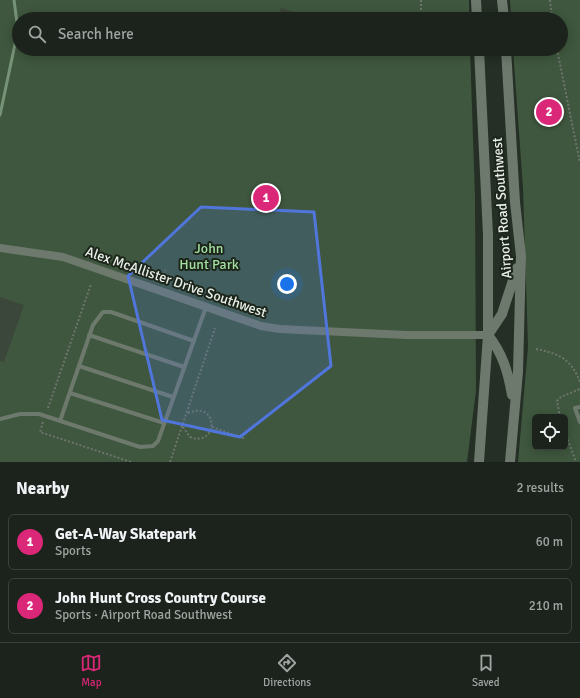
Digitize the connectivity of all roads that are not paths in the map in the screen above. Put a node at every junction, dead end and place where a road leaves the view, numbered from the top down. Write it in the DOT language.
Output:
graph roads {
  1 [pos="476,0"];
  2 [pos="502,0"];
  3 [pos="477,12"];
  4 [pos="503,12"];
  5 [pos="479,56"];
  6 [pos="506,56"];
  7 [pos="0,248"];
  8 [pos="521,256"];
  9 [pos="206,307"];
  10 [pos="90,335"];
  11 [pos="488,335"];
  12 [pos="194,341"];
  13 [pos="79,366"];
  14 [pos="184,367"];
  15 [pos="70,393"];
  16 [pos="173,397"];
  17 [pos="580,407"];
  18 [pos="514,409"];
  19 [pos="0,419"];
  20 [pos="60,421"];
  21 [pos="580,422"];
  22 [pos="164,423"];
  23 [pos="479,462"];
  24 [pos="510,462"];
  1 -- 3 [label="street"];
  2 -- 4 [label="street"];
  5 -- 11 [label="street, Airport Road Southwest"];
  6 -- 8 [label="street, Airport Road Southwest"];
  7 -- 9 [label="street, Alex McAllister Drive Southwest"];
  8 -- 11 [label="street"];
  8 -- 18 [label="street, Airport Road Southwest"];
  9 -- 11 [label="street, Alex McAllister Drive Southwest"];
  9 -- 12 [label="lane"];
  10 -- 12 [label="lane"];
  10 -- 13 [label="lane"];
  10 -- 14 [label="lane"];
  11 -- 18 [label="street"];
  11 -- 23 [label="street, Airport Road Southwest"];
  12 -- 14 [label="lane"];
  13 -- 15 [label="lane"];
  13 -- 16 [label="lane"];
  14 -- 16 [label="lane"];
  15 -- 20 [label="lane"];
  15 -- 22 [label="lane"];
  16 -- 22 [label="lane"];
  17 -- 21 [label="lane"];
  18 -- 24 [label="street, Airport Road Southwest"];
  19 -- 20 [label="lane"];
  20 -- 22 [label="lane"];
}
